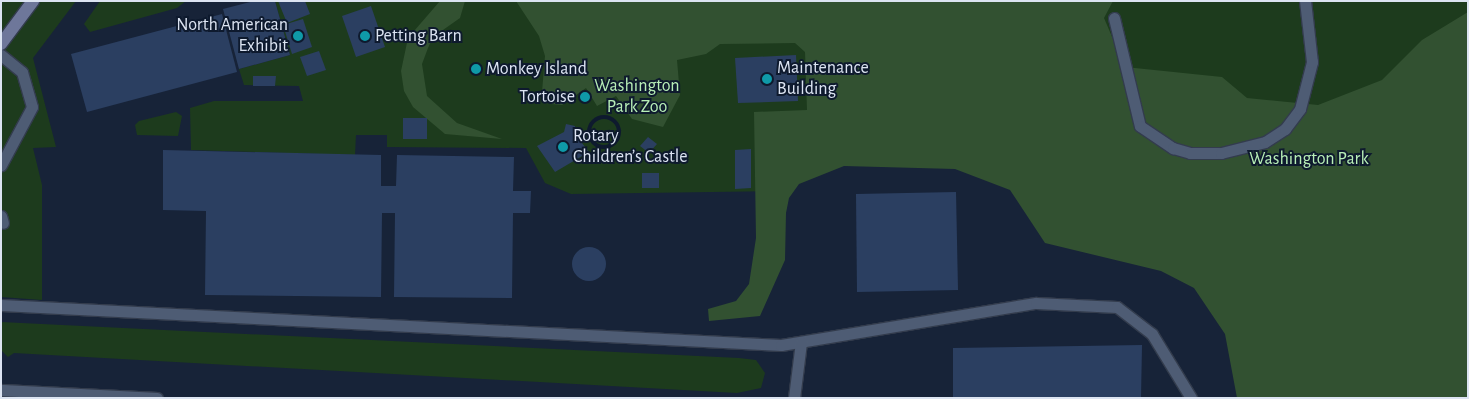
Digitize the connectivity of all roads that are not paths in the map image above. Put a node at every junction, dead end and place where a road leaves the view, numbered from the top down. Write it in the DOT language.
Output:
graph roads {
  1 [pos="34,1"];
  2 [pos="1305,1"];
  3 [pos="1114,18"];
  4 [pos="1,44"];
  5 [pos="1,55"];
  6 [pos="1,165"];
  7 [pos="1,305"];
  8 [pos="801,342"];
  9 [pos="1,390"];
  10 [pos="157,398"];
  11 [pos="794,398"];
  12 [pos="1191,398"];
  1 -- 4 [label="street"];
  2 -- 3 [label="lane"];
  5 -- 6 [label="lane"];
  7 -- 8 [label="lane"];
  8 -- 11 [label="lane"];
  8 -- 12 [label="lane"];
  9 -- 10 [label="lane"];
}
